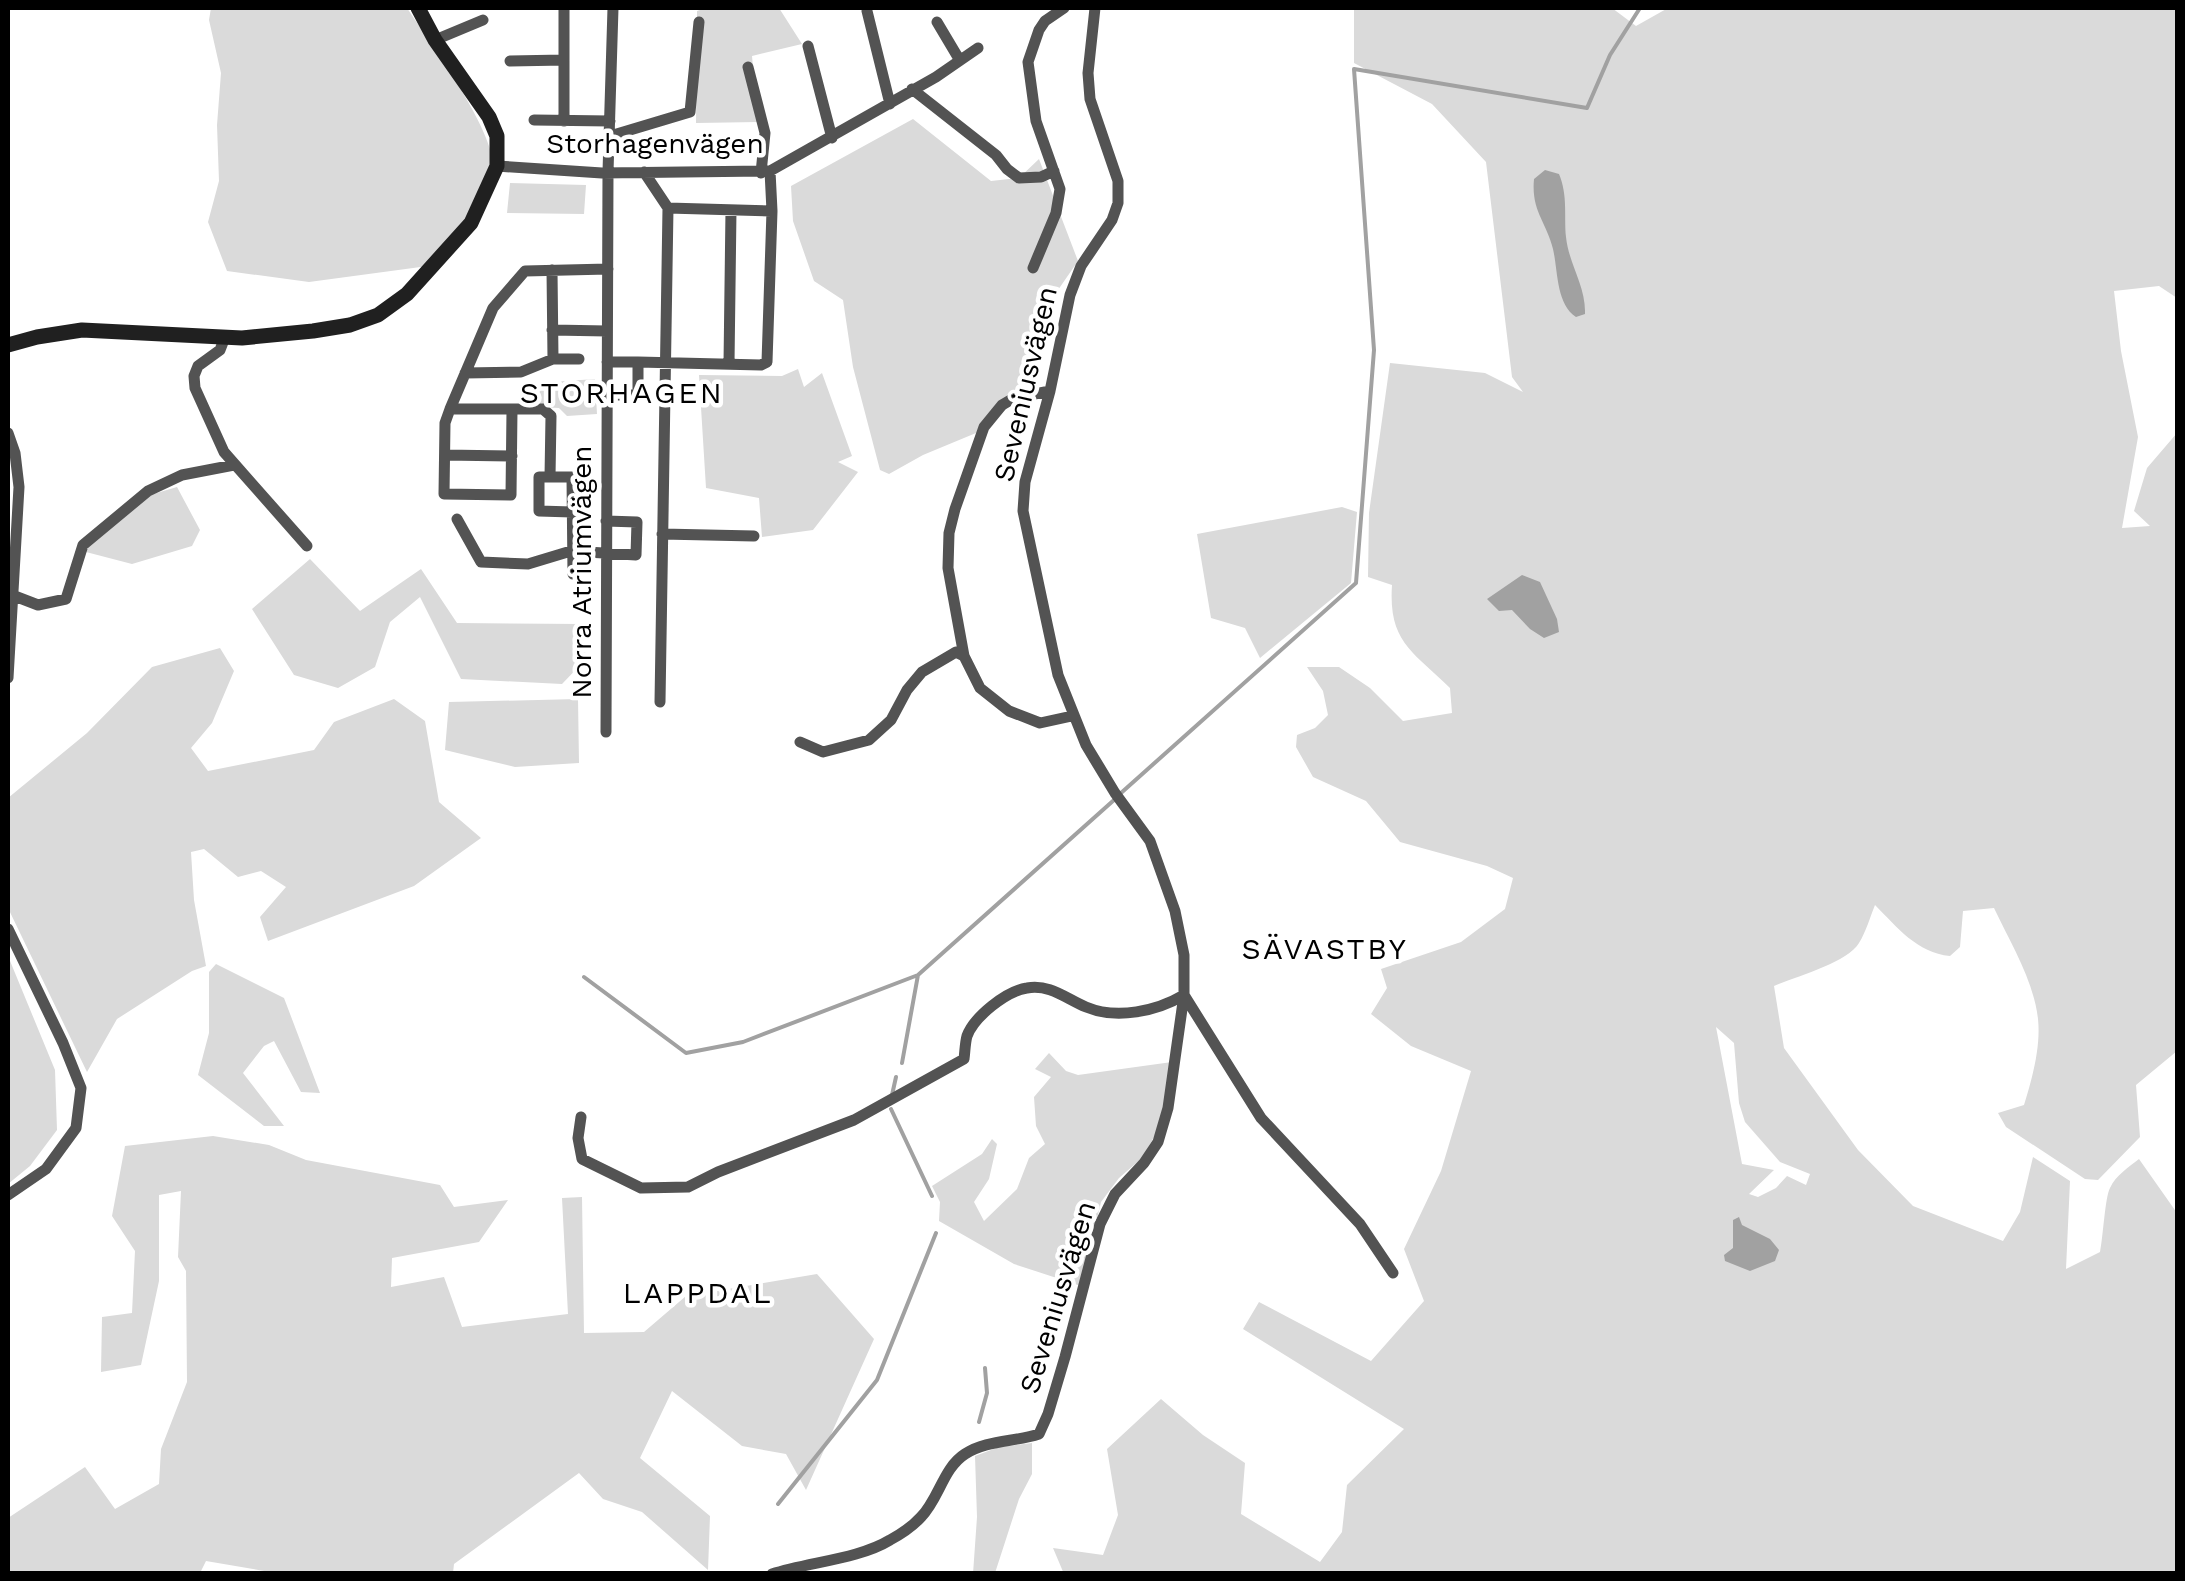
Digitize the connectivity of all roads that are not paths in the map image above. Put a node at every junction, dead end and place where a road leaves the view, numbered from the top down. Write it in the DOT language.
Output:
graph roads {
  1 [pos="418,8"];
  2 [pos="564,8"];
  3 [pos="613,8"];
  4 [pos="1064,8"];
  5 [pos="1095,8"];
  6 [pos="867,11"];
  7 [pos="483,20"];
  8 [pos="699,22"];
  9 [pos="937,22"];
  10 [pos="436,40"];
  11 [pos="808,46"];
  12 [pos="978,48"];
  13 [pos="959,59"];
  14 [pos="564,60"];
  15 [pos="510,61"];
  16 [pos="748,66"];
  17 [pos="912,89"];
  18 [pos="890,104"];
  19 [pos="534,120"];
  20 [pos="564,120"];
  21 [pos="610,121"];
  22 [pos="610,136"];
  23 [pos="832,138"];
  24 [pos="497,166"];
  25 [pos="1054,171"];
  26 [pos="608,172"];
  27 [pos="644,172"];
  28 [pos="766,172"];
  29 [pos="668,208"];
  30 [pos="732,210"];
  31 [pos="772,211"];
  32 [pos="1033,268"];
  33 [pos="552,270"];
  34 [pos="608,270"];
  35 [pos="552,330"];
  36 [pos="608,331"];
  37 [pos="225,337"];
  38 [pos="8,345"];
  39 [pos="552,358"];
  40 [pos="579,359"];
  41 [pos="607,362"];
  42 [pos="638,362"];
  43 [pos="664,362"];
  44 [pos="729,364"];
  45 [pos="465,373"];
  46 [pos="1050,391"];
  47 [pos="607,395"];
  48 [pos="450,409"];
  49 [pos="512,410"];
  50 [pos="8,433"];
  51 [pos="444,456"];
  52 [pos="512,456"];
  53 [pos="234,464"];
  54 [pos="512,477"];
  55 [pos="544,477"];
  56 [pos="572,512"];
  57 [pos="457,519"];
  58 [pos="606,521"];
  59 [pos="635,522"];
  60 [pos="662,528"];
  61 [pos="754,536"];
  62 [pos="307,546"];
  63 [pos="571,551"];
  64 [pos="606,555"];
  65 [pos="636,555"];
  66 [pos="662,556"];
  67 [pos="573,574"];
  68 [pos="12,596"];
  69 [pos="964,656"];
  70 [pos="8,678"];
  71 [pos="660,702"];
  72 [pos="1072,716"];
  73 [pos="606,732"];
  74 [pos="800,742"];
  75 [pos="8,929"];
  76 [pos="1184,995"];
  77 [pos="582,1116"];
  78 [pos="8,1195"];
  79 [pos="1393,1274"];
  80 [pos="772,1574"];
  1 -- 10 [label="street"];
  2 -- 14 [label="street"];
  3 -- 21 [label="street, Norra Atriumvägen"];
  4 -- 25 [label="street"];
  5 -- 46 [label="street, Seveniusvägen"];
  6 -- 18 [label="street"];
  7 -- 10 [label="street"];
  8 -- 22 [label="street"];
  9 -- 13 [label="street"];
  10 -- 24 [label="street"];
  11 -- 23 [label="street"];
  12 -- 13 [label="street, Storhagenvägen"];
  13 -- 17 [label="street, Storhagenvägen"];
  14 -- 15 [label="street"];
  14 -- 20 [label="street"];
  16 -- 28 [label="street"];
  17 -- 18 [label="street, Storhagenvägen"];
  17 -- 25 [label="street"];
  18 -- 23 [label="street, Storhagenvägen"];
  19 -- 20 [label="street"];
  20 -- 21 [label="street"];
  21 -- 22 [label="street, Norra Atriumvägen"];
  22 -- 26 [label="street, Norra Atriumvägen"];
  23 -- 28 [label="street, Storhagenvägen"];
  24 -- 26 [label="street, Storhagenvägen"];
  24 -- 37 [label="street"];
  25 -- 32 [label="street"];
  26 -- 27 [label="street, Storhagenvägen"];
  26 -- 34 [label="street, Norra Atriumvägen"];
  27 -- 28 [label="street, Storhagenvägen"];
  27 -- 29 [label="street"];
  28 -- 31 [label="street"];
  29 -- 30 [label="street"];
  29 -- 43 [label="street"];
  30 -- 31 [label="street"];
  30 -- 44 [label="street"];
  31 -- 44 [label="street"];
  33 -- 34 [label="street"];
  33 -- 35 [label="street"];
  33 -- 45 [label="street"];
  34 -- 36 [label="street, Norra Atriumvägen"];
  35 -- 36 [label="street"];
  35 -- 39 [label="street"];
  36 -- 41 [label="street, Norra Atriumvägen"];
  37 -- 38 [label="street"];
  37 -- 53 [label="street"];
  39 -- 40 [label="street"];
  39 -- 45 [label="street"];
  41 -- 42 [label="street"];
  41 -- 47 [label="street, Norra Atriumvägen"];
  42 -- 43 [label="street"];
  42 -- 47 [label="street"];
  43 -- 44 [label="street"];
  43 -- 60 [label="street"];
  45 -- 48 [label="street"];
  46 -- 69 [label="street"];
  46 -- 72 [label="street, Seveniusvägen"];
  47 -- 58 [label="street, Norra Atriumvägen"];
  48 -- 49 [label="street"];
  48 -- 51 [label="street"];
  49 -- 52 [label="street"];
  49 -- 55 [label="street"];
  50 -- 68 [label="street"];
  51 -- 52 [label="street"];
  51 -- 54 [label="street"];
  52 -- 54 [label="street"];
  53 -- 62 [label="street"];
  53 -- 68 [label="street"];
  54 -- 55 [label="street"];
  55 -- 56 [label="street"];
  55 -- 56 [label="street"];
  56 -- 63 [label="street"];
  57 -- 63 [label="street"];
  58 -- 59 [label="street"];
  58 -- 64 [label="street, Norra Atriumvägen"];
  59 -- 60 [label="street"];
  59 -- 65 [label="street"];
  60 -- 61 [label="street"];
  60 -- 66 [label="street"];
  63 -- 64 [label="street"];
  63 -- 67 [label="street"];
  64 -- 65 [label="street"];
  64 -- 73 [label="street, Norra Atriumvägen"];
  65 -- 66 [label="street"];
  66 -- 71 [label="street"];
  68 -- 70 [label="street"];
  69 -- 72 [label="street"];
  69 -- 74 [label="street"];
  72 -- 76 [label="street, Seveniusvägen"];
  75 -- 78 [label="street"];
  76 -- 77 [label="street"];
  76 -- 79 [label="street, Seveniusvägen"];
  76 -- 80 [label="street, Seveniusvägen"];
}
